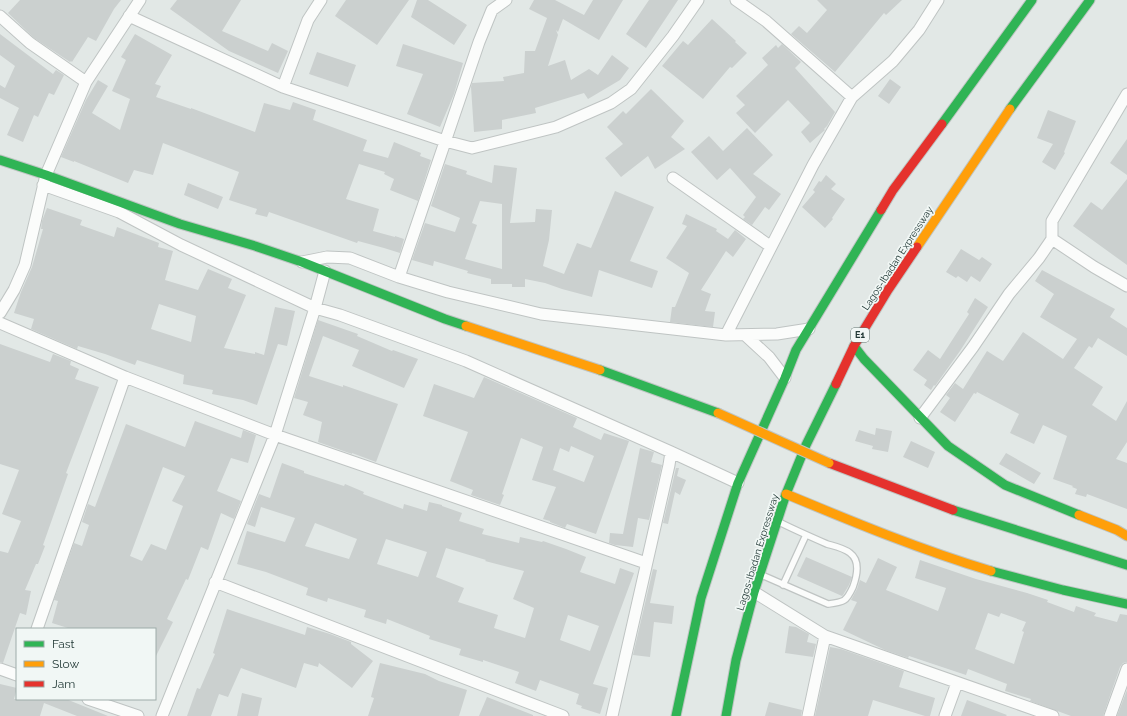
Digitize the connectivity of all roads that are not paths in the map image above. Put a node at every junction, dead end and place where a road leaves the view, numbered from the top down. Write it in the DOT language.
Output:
graph roads {
  1 [pos="140,0"];
  2 [pos="321,0"];
  3 [pos="506,0"];
  4 [pos="698,0"];
  5 [pos="736,0"];
  6 [pos="938,0"];
  7 [pos="1032,0"];
  8 [pos="1090,0"];
  9 [pos="0,16"];
  10 [pos="129,16"];
  11 [pos="86,82"];
  12 [pos="283,88"];
  13 [pos="1127,94"];
  14 [pos="852,97"];
  15 [pos="445,141"];
  16 [pos="0,160"];
  17 [pos="674,178"];
  18 [pos="45,180"];
  19 [pos="1052,239"];
  20 [pos="770,246"];
  21 [pos="302,262"];
  22 [pos="325,271"];
  23 [pos="399,277"];
  24 [pos="1127,286"];
  25 [pos="315,308"];
  26 [pos="0,313"];
  27 [pos="0,323"];
  28 [pos="810,329"];
  29 [pos="726,335"];
  30 [pos="745,335"];
  31 [pos="854,346"];
  32 [pos="125,377"];
  33 [pos="785,378"];
  34 [pos="920,418"];
  35 [pos="275,435"];
  36 [pos="671,452"];
  37 [pos="738,484"];
  38 [pos="786,494"];
  39 [pos="777,522"];
  40 [pos="806,535"];
  41 [pos="1127,536"];
  42 [pos="646,564"];
  43 [pos="1127,565"];
  44 [pos="760,574"];
  45 [pos="215,582"];
  46 [pos="783,586"];
  47 [pos="754,592"];
  48 [pos="1127,604"];
  49 [pos="37,628"];
  50 [pos="825,636"];
  51 [pos="1127,669"];
  52 [pos="0,670"];
  53 [pos="16,675"];
  54 [pos="957,683"];
  55 [pos="91,700"];
  56 [pos="132,715"];
  57 [pos="162,716"];
  58 [pos="563,716"];
  59 [pos="612,716"];
  60 [pos="676,716"];
  61 [pos="726,716"];
  62 [pos="808,716"];
  63 [pos="945,716"];
  64 [pos="1053,716"];
  65 [pos="1110,716"];
  1 -- 10 [label="street"];
  2 -- 12 [label="street"];
  3 -- 15 [label="street"];
  4 -- 15 [label="street"];
  5 -- 14 [label="street"];
  6 -- 14 [label="street"];
  7 -- 28 [label="main road"];
  8 -- 31 [label="main road, Lagos-Ibadan Expressway / E1"];
  9 -- 11 [label="street"];
  10 -- 11 [label="street"];
  10 -- 12 [label="street"];
  11 -- 18 [label="street"];
  12 -- 15 [label="street"];
  13 -- 19 [label="street"];
  14 -- 20 [label="street"];
  15 -- 23 [label="street"];
  16 -- 18 [label="main road"];
  17 -- 20 [label="street"];
  18 -- 21 [label="main road"];
  18 -- 25 [label="street"];
  18 -- 26 [label="street"];
  19 -- 24 [label="street"];
  19 -- 34 [label="street"];
  20 -- 29 [label="street"];
  21 -- 22 [label="main road"];
  21 -- 23 [label="street"];
  22 -- 25 [label="street"];
  22 -- 43 [label="main road, bridge"];
  23 -- 29 [label="street"];
  25 -- 35 [label="street"];
  25 -- 36 [label="street"];
  27 -- 32 [label="street"];
  28 -- 30 [label="street"];
  28 -- 33 [label="main road"];
  29 -- 30 [label="street"];
  30 -- 33 [label="street"];
  31 -- 34 [label="main road"];
  31 -- 38 [label="main road, Lagos-Ibadan Expressway / E1"];
  32 -- 35 [label="street"];
  32 -- 49 [label="street"];
  33 -- 37 [label="main road"];
  34 -- 41 [label="main road"];
  35 -- 42 [label="street"];
  35 -- 45 [label="street"];
  36 -- 37 [label="street"];
  36 -- 42 [label="street"];
  37 -- 60 [label="main road"];
  38 -- 39 [label="main road, Lagos-Ibadan Expressway / E1"];
  38 -- 48 [label="main road"];
  39 -- 40 [label="lane"];
  39 -- 44 [label="main road, Lagos-Ibadan Expressway / E1"];
  40 -- 46 [label="lane"];
  40 -- 46 [label="lane"];
  42 -- 59 [label="street"];
  44 -- 46 [label="lane"];
  44 -- 47 [label="main road, Lagos-Ibadan Expressway / E1"];
  45 -- 57 [label="street"];
  45 -- 58 [label="street"];
  47 -- 50 [label="street"];
  47 -- 61 [label="main road, Lagos-Ibadan Expressway / E1"];
  50 -- 54 [label="street"];
  50 -- 62 [label="street"];
  51 -- 65 [label="street"];
  52 -- 53 [label="street"];
  54 -- 63 [label="street"];
  54 -- 64 [label="street"];
  55 -- 56 [label="street"];
}
